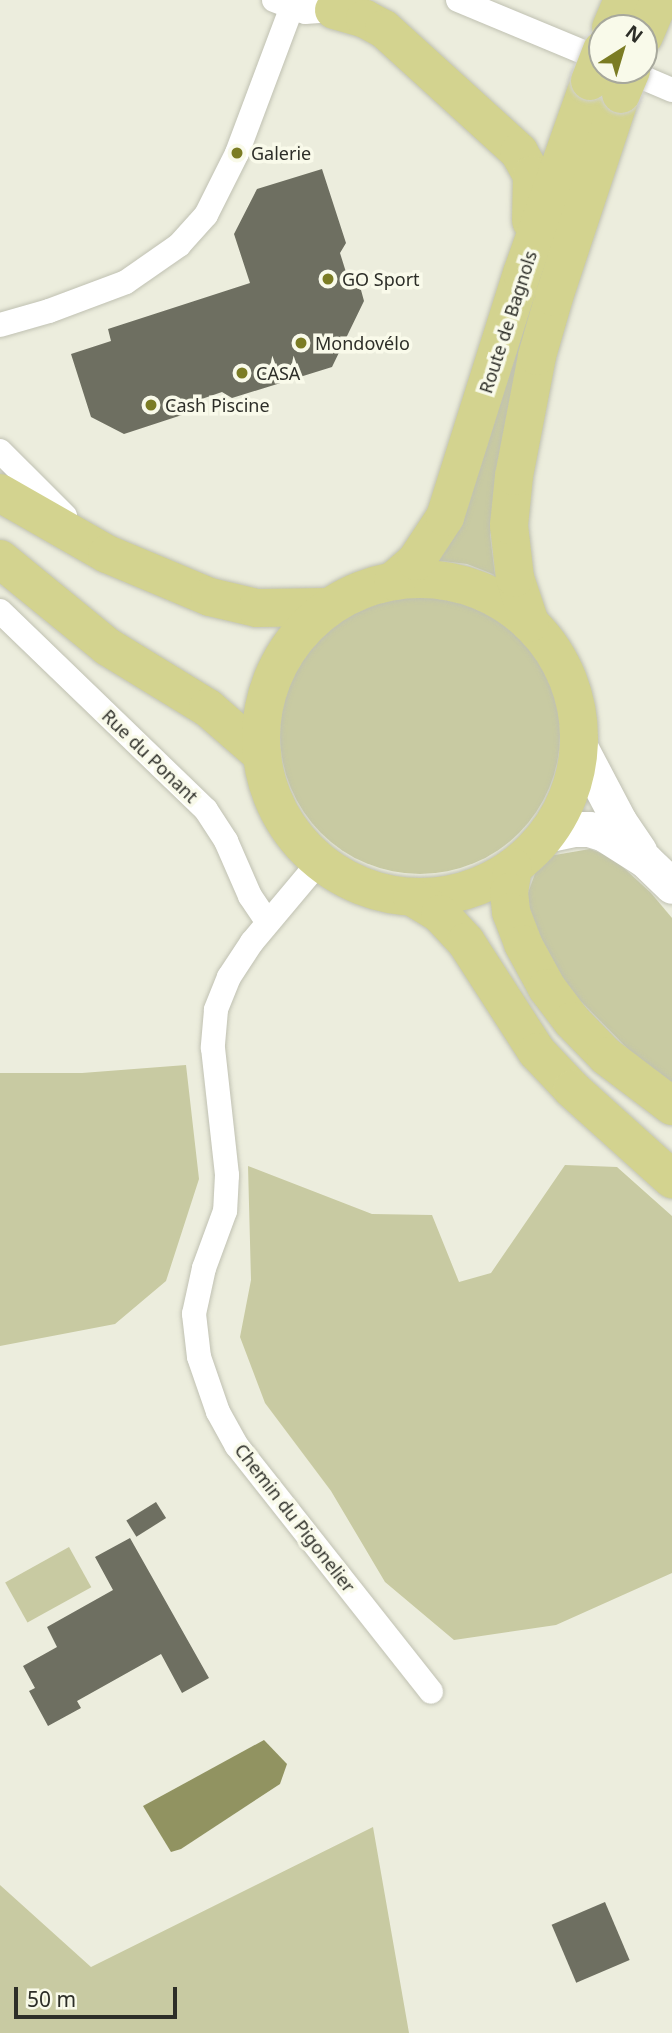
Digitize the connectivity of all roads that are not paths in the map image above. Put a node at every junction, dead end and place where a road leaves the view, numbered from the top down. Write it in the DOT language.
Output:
graph roads {
  1 [pos="458,0"];
  2 [pos="282,4"];
  3 [pos="344,5"];
  4 [pos="588,60"];
  5 [pos="606,84"];
  6 [pos="609,84"];
  7 [pos="653,84"];
  8 [pos="672,90"];
  9 [pos="522,273"];
  10 [pos="0,325"];
  11 [pos="0,451"];
  12 [pos="0,493"];
  13 [pos="107,554"];
  14 [pos="0,559"];
  15 [pos="393,581"];
  16 [pos="328,607"];
  17 [pos="0,611"];
  18 [pos="530,623"];
  19 [pos="579,745"];
  20 [pos="261,755"];
  21 [pos="546,835"];
  22 [pos="645,860"];
  23 [pos="320,861"];
  24 [pos="513,867"];
  25 [pos="672,886"];
  26 [pos="412,897"];
  27 [pos="268,923"];
  28 [pos="672,1106"];
  29 [pos="672,1179"];
  30 [pos="431,1692"];
  1 -- 4 [label="street"];
  2 -- 3 [label="street"];
  2 -- 10 [label="street"];
  3 -- 9 [label="main road"];
  5 -- 9 [label="main road, Route de Bagnols"];
  6 -- 18 [label="main road, Route de Bagnols"];
  7 -- 8 [label="street"];
  9 -- 15 [label="main road, Route de Bagnols"];
  11 -- 13 [label="street"];
  12 -- 13 [label="main road"];
  13 -- 16 [label="main road"];
  14 -- 20 [label="main road"];
  15 -- 16 [label="main road"];
  15 -- 18 [label="main road"];
  16 -- 20 [label="main road"];
  17 -- 27 [label="street, Rue du Ponant"];
  18 -- 19 [label="main road"];
  19 -- 21 [label="main road"];
  19 -- 22 [label="main road"];
  20 -- 23 [label="main road"];
  21 -- 22 [label="main road"];
  21 -- 24 [label="main road"];
  22 -- 25 [label="main road"];
  23 -- 26 [label="main road"];
  23 -- 27 [label="street, Chemin du Pigonelier"];
  24 -- 26 [label="main road"];
  24 -- 28 [label="main road"];
  26 -- 29 [label="main road"];
  27 -- 30 [label="street, Chemin du Pigonelier"];
}
